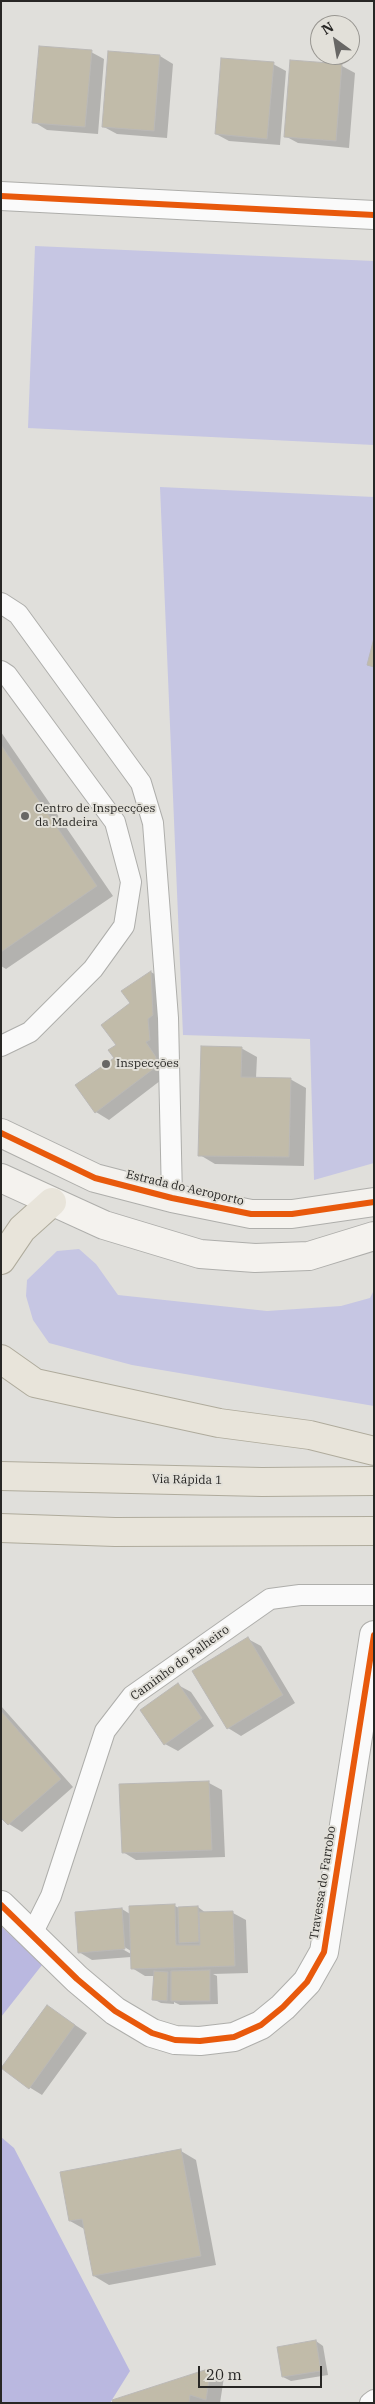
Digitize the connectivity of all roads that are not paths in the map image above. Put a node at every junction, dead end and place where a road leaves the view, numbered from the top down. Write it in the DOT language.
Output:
graph roads {
  1 [pos="1,196"];
  2 [pos="374,216"];
  3 [pos="1,603"];
  4 [pos="1,671"];
  5 [pos="1,1046"];
  6 [pos="1,1133"];
  7 [pos="1,1178"];
  8 [pos="172,1198"];
  9 [pos="52,1202"];
  10 [pos="374,1202"];
  11 [pos="374,1236"];
  12 [pos="1,1260"];
  13 [pos="1,1359"];
  14 [pos="374,1451"];
  15 [pos="5,1476"];
  16 [pos="374,1481"];
  17 [pos="4,1528"];
  18 [pos="374,1531"];
  19 [pos="374,1595"];
  20 [pos="374,1635"];
  21 [pos="1,1905"];
  22 [pos="32,1936"];
  23 [pos="374,2400"];
  24 [pos="370,2403"];
  1 -- 2 [label="street"];
  3 -- 8 [label="lane"];
  4 -- 5 [label="lane"];
  6 -- 8 [label="main road, Estrada do Aeroporto"];
  7 -- 9 [label="main road"];
  8 -- 10 [label="main road, Estrada do Aeroporto"];
  9 -- 11 [label="main road"];
  9 -- 12 [label="highway"];
  13 -- 14 [label="highway"];
  15 -- 16 [label="highway, Via Rápida 1"];
  17 -- 18 [label="highway"];
  19 -- 22 [label="lane, Caminho do Palheiro"];
  20 -- 22 [label="street, Travessa do Farrobo"];
  21 -- 22 [label="street"];
  23 -- 24 [label="lane"];
}
